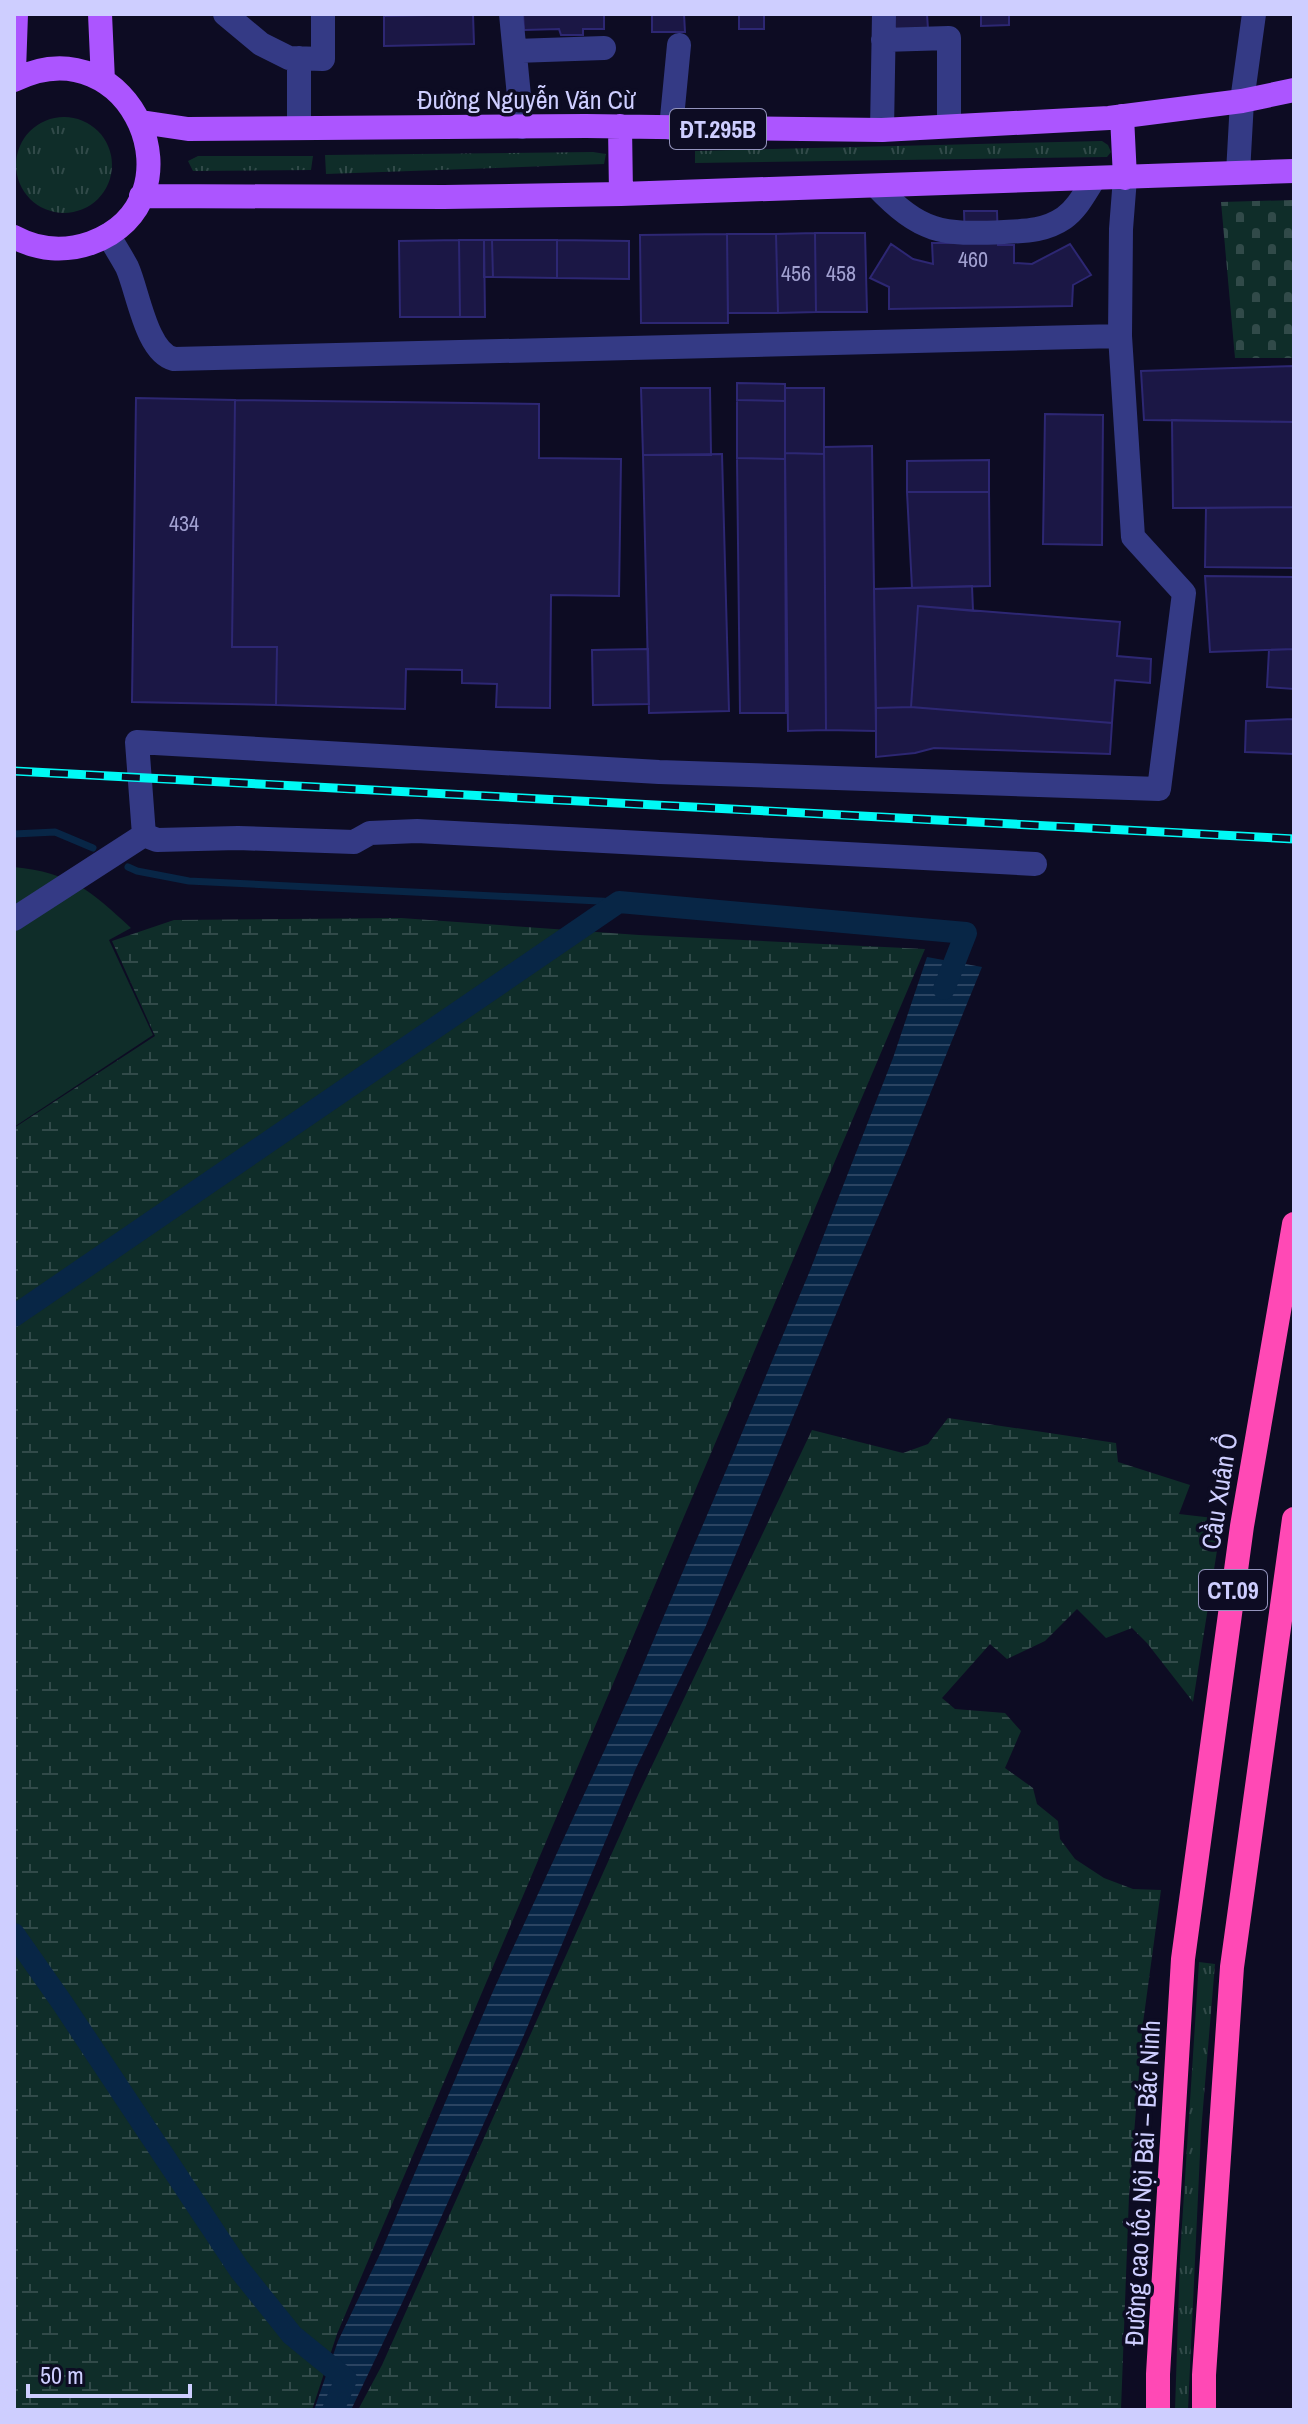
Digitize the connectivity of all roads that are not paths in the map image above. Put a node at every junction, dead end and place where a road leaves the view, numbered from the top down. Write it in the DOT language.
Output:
graph roads {
  1 [pos="16,14"];
  2 [pos="100,14"];
  3 [pos="225,14"];
  4 [pos="323,14"];
  5 [pos="511,14"];
  6 [pos="884,14"];
  7 [pos="1254,14"];
  8 [pos="883,40"];
  9 [pos="679,45"];
  10 [pos="604,48"];
  11 [pos="515,51"];
  12 [pos="299,58"];
  13 [pos="14,71"];
  14 [pos="14,80"];
  15 [pos="103,81"];
  16 [pos="1294,90"];
  17 [pos="1242,101"];
  18 [pos="1122,116"];
  19 [pos="141,122"];
  20 [pos="620,126"];
  21 [pos="949,126"];
  22 [pos="522,127"];
  23 [pos="299,128"];
  24 [pos="671,128"];
  25 [pos="882,130"];
  26 [pos="1294,171"];
  27 [pos="1238,173"];
  28 [pos="1125,178"];
  29 [pos="1094,179"];
  30 [pos="876,186"];
  31 [pos="621,194"];
  32 [pos="141,196"];
  33 [pos="108,235"];
  34 [pos="14,237"];
  35 [pos="1120,336"];
  36 [pos="144,835"];
  37 [pos="1035,864"];
  38 [pos="14,919"];
  39 [pos="1294,1224"];
  40 [pos="1294,1519"];
  41 [pos="1183,1959"];
  42 [pos="1158,2410"];
  43 [pos="1204,2410"];
  1 -- 13 [label="main road"];
  2 -- 15 [label="main road"];
  3 -- 12 [label="street"];
  4 -- 12 [label="street"];
  5 -- 11 [label="street"];
  6 -- 8 [label="street"];
  7 -- 17 [label="street"];
  8 -- 21 [label="street"];
  8 -- 25 [label="street"];
  9 -- 24 [label="street"];
  10 -- 11 [label="street"];
  11 -- 22 [label="street"];
  12 -- 23 [label="street"];
  14 -- 15 [label="main road"];
  15 -- 19 [label="main road"];
  16 -- 17 [label="main road, Đường Nguyễn Văn Cừ / ĐT.295B"];
  17 -- 18 [label="main road, Đường Nguyễn Văn Cừ / ĐT.295B"];
  17 -- 27 [label="street"];
  18 -- 21 [label="main road, Đường Nguyễn Văn Cừ / ĐT.295B"];
  18 -- 28 [label="main road"];
  19 -- 23 [label="main road, Đường Nguyễn Văn Cừ / ĐT.295B"];
  19 -- 32 [label="main road"];
  20 -- 22 [label="main road, Đường Nguyễn Văn Cừ / ĐT.295B"];
  20 -- 24 [label="main road, Đường Nguyễn Văn Cừ / ĐT.295B"];
  20 -- 31 [label="main road"];
  21 -- 25 [label="main road, Đường Nguyễn Văn Cừ / ĐT.295B"];
  22 -- 23 [label="main road, Đường Nguyễn Văn Cừ / ĐT.295B"];
  24 -- 25 [label="main road, Đường Nguyễn Văn Cừ / ĐT.295B"];
  26 -- 27 [label="main road"];
  27 -- 28 [label="main road"];
  28 -- 29 [label="main road"];
  28 -- 35 [label="street"];
  29 -- 30 [label="main road"];
  29 -- 30 [label="street"];
  30 -- 31 [label="main road"];
  31 -- 32 [label="main road"];
  32 -- 33 [label="main road"];
  33 -- 34 [label="main road"];
  33 -- 35 [label="street"];
  35 -- 36 [label="street"];
  36 -- 37 [label="street"];
  36 -- 38 [label="street"];
  39 -- 41 [label="highway, Cầu Xuân Ổ / CT.09"];
  40 -- 43 [label="highway, CT.09"];
  41 -- 42 [label="highway, Đường cao tốc Nội Bài – Bắc Ninh / CT.09"];
}
